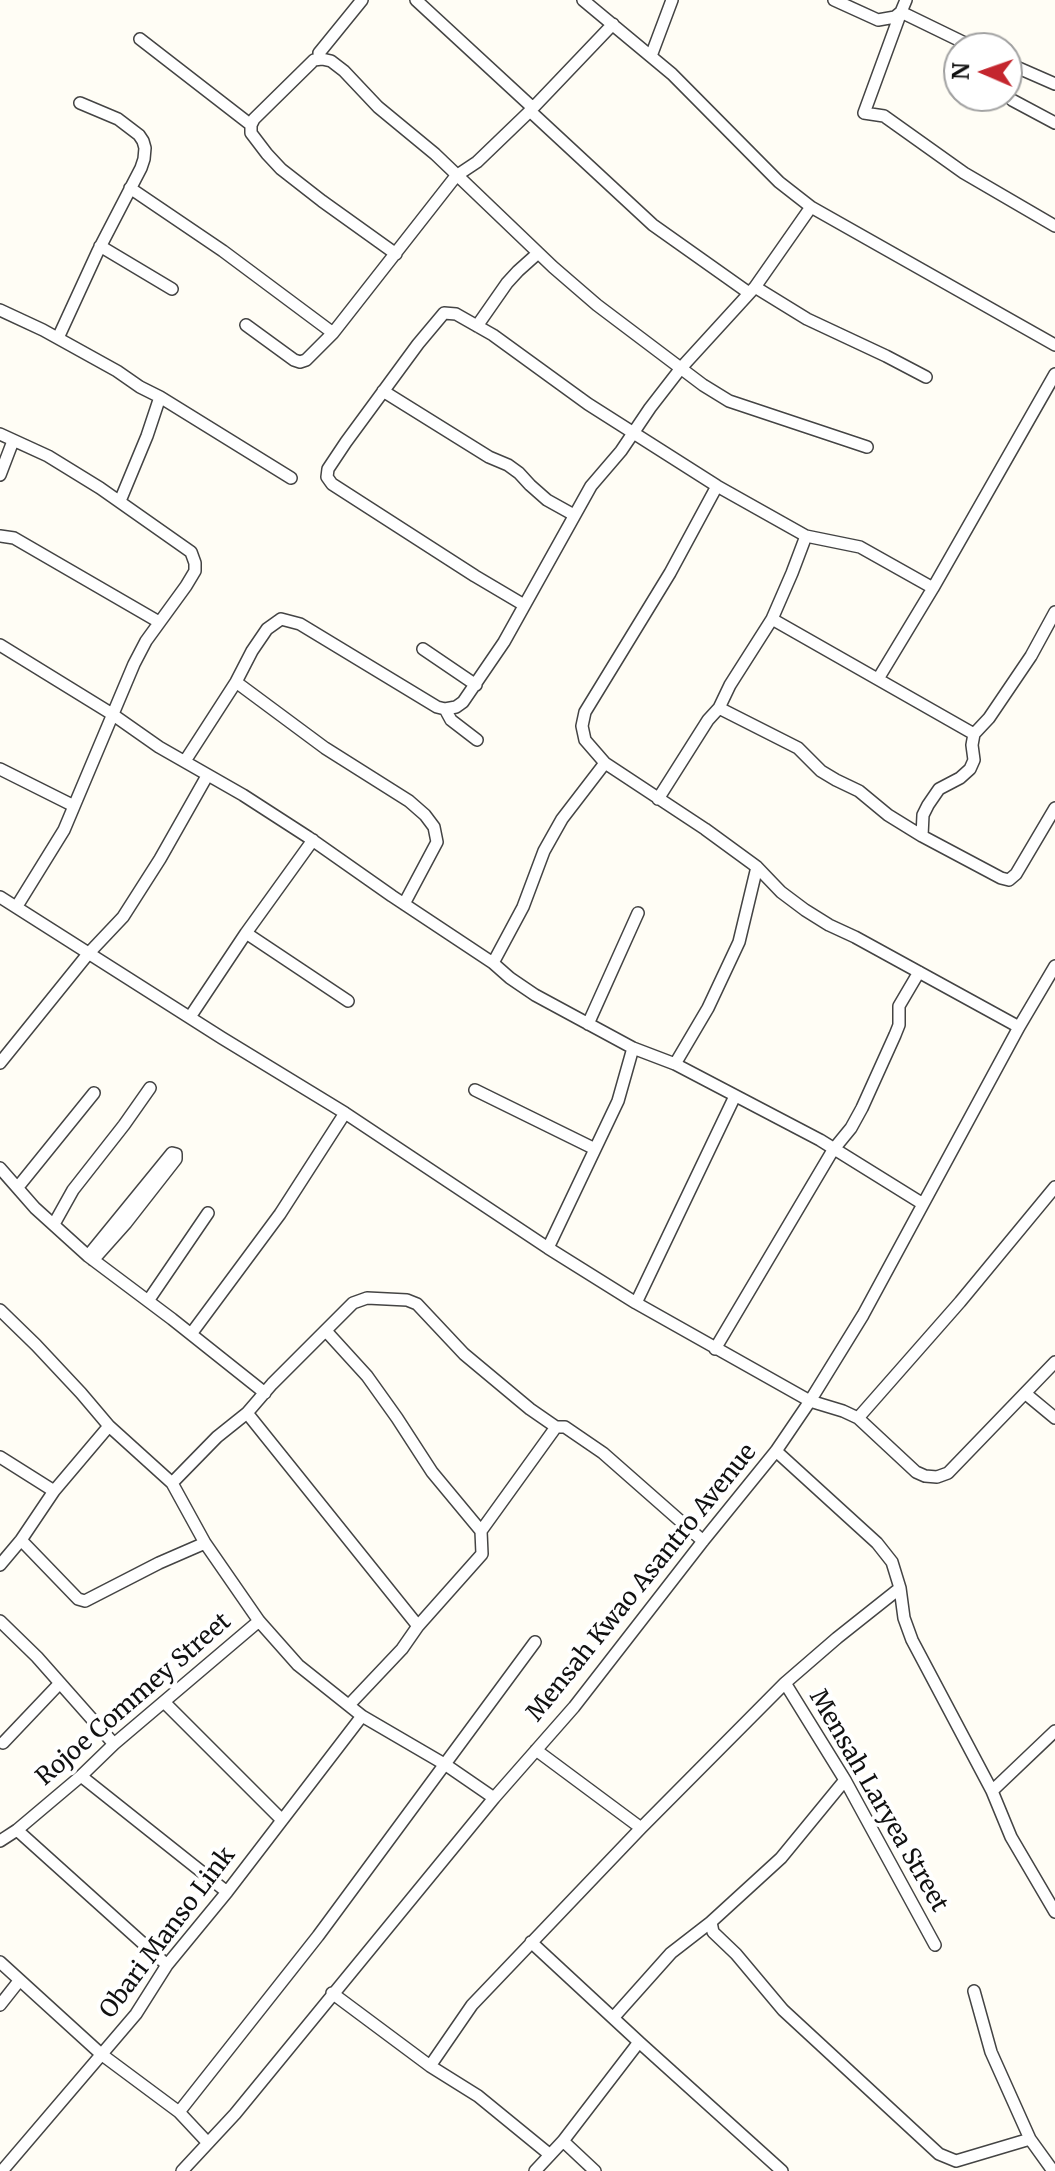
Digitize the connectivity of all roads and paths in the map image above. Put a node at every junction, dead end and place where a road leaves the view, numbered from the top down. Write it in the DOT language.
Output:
graph roads {
  1 [pos="362,0"];
  2 [pos="416,0"];
  3 [pos="583,0"];
  4 [pos="672,0"];
  5 [pos="834,0"];
  6 [pos="906,0"];
  7 [pos="901,12"];
  8 [pos="613,24"];
  9 [pos="943,32"];
  10 [pos="140,39"];
  11 [pos="319,53"];
  12 [pos="651,56"];
  13 [pos="1023,70"];
  14 [pos="1055,84"];
  15 [pos="80,103"];
  16 [pos="1023,106"];
  17 [pos="532,109"];
  18 [pos="1055,123"];
  19 [pos="251,125"];
  20 [pos="456,176"];
  21 [pos="130,188"];
  22 [pos="811,207"];
  23 [pos="1055,226"];
  24 [pos="100,246"];
  25 [pos="396,254"];
  26 [pos="537,254"];
  27 [pos="172,289"];
  28 [pos="752,290"];
  29 [pos="0,310"];
  30 [pos="246,325"];
  31 [pos="477,326"];
  32 [pos="333,333"];
  33 [pos="58,338"];
  34 [pos="1055,345"];
  35 [pos="681,368"];
  36 [pos="1055,374"];
  37 [pos="926,377"];
  38 [pos="383,391"];
  39 [pos="160,397"];
  40 [pos="632,431"];
  41 [pos="0,434"];
  42 [pos="13,441"];
  43 [pos="867,447"];
  44 [pos="0,475"];
  45 [pos="291,478"];
  46 [pos="717,486"];
  47 [pos="120,501"];
  48 [pos="574,515"];
  49 [pos="0,536"];
  50 [pos="806,536"];
  51 [pos="933,588"];
  52 [pos="524,605"];
  53 [pos="1055,612"];
  54 [pos="772,619"];
  55 [pos="159,622"];
  56 [pos="0,645"];
  57 [pos="423,649"];
  58 [pos="878,679"];
  59 [pos="236,682"];
  60 [pos="476,685"];
  61 [pos="719,708"];
  62 [pos="445,709"];
  63 [pos="112,714"];
  64 [pos="974,734"];
  65 [pos="477,740"];
  66 [pos="185,761"];
  67 [pos="605,763"];
  68 [pos="0,769"];
  69 [pos="207,776"];
  70 [pos="658,799"];
  71 [pos="74,806"];
  72 [pos="1055,808"];
  73 [pos="922,836"];
  74 [pos="313,840"];
  75 [pos="757,867"];
  76 [pos="0,897"];
  77 [pos="404,904"];
  78 [pos="17,906"];
  79 [pos="638,913"];
  80 [pos="246,933"];
  81 [pos="88,954"];
  82 [pos="493,963"];
  83 [pos="1055,966"];
  84 [pos="919,972"];
  85 [pos="348,1001"];
  86 [pos="190,1017"];
  87 [pos="588,1024"];
  88 [pos="1019,1027"];
  89 [pos="633,1048"];
  90 [pos="0,1063"];
  91 [pos="675,1064"];
  92 [pos="150,1088"];
  93 [pos="475,1090"];
  94 [pos="94,1093"];
  95 [pos="735,1096"];
  96 [pos="345,1113"];
  97 [pos="595,1149"];
  98 [pos="833,1150"];
  99 [pos="0,1168"];
  100 [pos="18,1187"];
  101 [pos="1055,1187"];
  102 [pos="144,1194"];
  103 [pos="923,1204"];
  104 [pos="208,1213"];
  105 [pos="54,1224"];
  106 [pos="548,1248"];
  107 [pos="90,1258"];
  108 [pos="148,1301"];
  109 [pos="636,1303"];
  110 [pos="0,1310"];
  111 [pos="326,1331"];
  112 [pos="191,1334"];
  113 [pos="715,1349"];
  114 [pos="1055,1362"];
  115 [pos="265,1393"];
  116 [pos="1026,1394"];
  117 [pos="810,1401"];
  118 [pos="247,1413"];
  119 [pos="858,1418"];
  120 [pos="1055,1418"];
  121 [pos="109,1426"];
  122 [pos="556,1427"];
  123 [pos="776,1451"];
  124 [pos="0,1457"];
  125 [pos="172,1483"];
  126 [pos="54,1491"];
  127 [pos="481,1531"];
  128 [pos="21,1540"];
  129 [pos="703,1541"];
  130 [pos="205,1543"];
  131 [pos="0,1565"];
  132 [pos="900,1588"];
  133 [pos="0,1621"];
  134 [pos="259,1621"];
  135 [pos="418,1626"];
  136 [pos="535,1642"];
  137 [pos="60,1683"];
  138 [pos="785,1683"];
  139 [pos="165,1703"];
  140 [pos="349,1705"];
  141 [pos="362,1716"];
  142 [pos="1055,1731"];
  143 [pos="3,1743"];
  144 [pos="114,1744"];
  145 [pos="536,1750"];
  146 [pos="446,1765"];
  147 [pos="81,1776"];
  148 [pos="845,1780"];
  149 [pos="992,1791"];
  150 [pos="494,1798"];
  151 [pos="281,1819"];
  152 [pos="641,1828"];
  153 [pos="17,1830"];
  154 [pos="0,1841"];
  155 [pos="227,1892"];
  156 [pos="1055,1912"];
  157 [pos="711,1922"];
  158 [pos="531,1942"];
  159 [pos="935,1945"];
  160 [pos="0,1962"];
  161 [pos="167,1965"];
  162 [pos="19,1981"];
  163 [pos="974,1991"];
  164 [pos="332,1993"];
  165 [pos="0,2005"];
  166 [pos="613,2018"];
  167 [pos="639,2042"];
  168 [pos="101,2054"];
  169 [pos="430,2066"];
  170 [pos="179,2112"];
  171 [pos="1030,2139"];
  172 [pos="563,2141"];
  173 [pos="208,2143"];
  174 [pos="549,2154"];
  175 [pos="2,2171"];
  176 [pos="182,2171"];
  177 [pos="535,2171"];
  178 [pos="595,2171"];
  179 [pos="782,2171"];
  180 [pos="1053,2171"];
  1 -- 11 [label="street"];
  2 -- 17 [label="street"];
  3 -- 8 [label="street"];
  4 -- 12 [label="street"];
  5 -- 7 [label="street"];
  6 -- 7 [label="street"];
  7 -- 9 [label="street"];
  7 -- 23 [label="street"];
  8 -- 12 [label="street"];
  8 -- 17 [label="street"];
  10 -- 19 [label="street"];
  12 -- 22 [label="street"];
  13 -- 14 [label="street"];
  15 -- 21 [label="street"];
  16 -- 18 [label="street"];
  17 -- 20 [label="street"];
  17 -- 28 [label="street"];
  19 -- 20 [label="street"];
  19 -- 25 [label="street"];
  20 -- 25 [label="street"];
  20 -- 26 [label="street"];
  21 -- 24 [label="street"];
  21 -- 32 [label="street"];
  22 -- 28 [label="street"];
  22 -- 34 [label="street"];
  24 -- 27 [label="street"];
  24 -- 33 [label="street"];
  25 -- 32 [label="street"];
  26 -- 31 [label="street"];
  26 -- 35 [label="street"];
  28 -- 35 [label="street"];
  28 -- 37 [label="street"];
  29 -- 33 [label="street"];
  30 -- 32 [label="street"];
  31 -- 38 [label="street"];
  31 -- 40 [label="street"];
  33 -- 39 [label="street"];
  35 -- 40 [label="street"];
  35 -- 43 [label="street"];
  36 -- 51 [label="street"];
  38 -- 48 [label="street"];
  38 -- 52 [label="street"];
  39 -- 45 [label="street"];
  39 -- 47 [label="street"];
  40 -- 46 [label="street"];
  40 -- 48 [label="street"];
  41 -- 42 [label="street"];
  42 -- 44 [label="street"];
  42 -- 47 [label="street"];
  46 -- 50 [label="street"];
  46 -- 67 [label="street"];
  47 -- 55 [label="street"];
  48 -- 52 [label="street"];
  49 -- 55 [label="street"];
  50 -- 51 [label="street"];
  50 -- 54 [label="street"];
  51 -- 58 [label="street"];
  52 -- 60 [label="street"];
  53 -- 64 [label="street"];
  54 -- 58 [label="street"];
  54 -- 61 [label="street"];
  55 -- 63 [label="street"];
  56 -- 63 [label="street"];
  57 -- 60 [label="street"];
  58 -- 64 [label="street"];
  59 -- 62 [label="street"];
  59 -- 66 [label="street"];
  59 -- 77 [label="street"];
  60 -- 62 [label="street"];
  61 -- 70 [label="street"];
  61 -- 73 [label="street"];
  62 -- 65 [label="street"];
  63 -- 66 [label="street"];
  63 -- 71 [label="street"];
  64 -- 73 [label="street"];
  66 -- 69 [label="street"];
  67 -- 70 [label="street"];
  67 -- 82 [label="street"];
  68 -- 71 [label="street"];
  69 -- 74 [label="street"];
  69 -- 81 [label="street"];
  70 -- 75 [label="street"];
  71 -- 78 [label="street"];
  72 -- 73 [label="street"];
  74 -- 77 [label="street"];
  74 -- 80 [label="street"];
  75 -- 84 [label="street"];
  75 -- 91 [label="street"];
  76 -- 78 [label="street"];
  77 -- 82 [label="street"];
  78 -- 81 [label="street"];
  79 -- 87 [label="street"];
  80 -- 85 [label="street"];
  80 -- 86 [label="street"];
  81 -- 86 [label="street"];
  81 -- 90 [label="street"];
  82 -- 87 [label="street"];
  83 -- 88 [label="street, Mensah Kwao Asantro Avenue"];
  84 -- 88 [label="street"];
  84 -- 98 [label="street"];
  86 -- 96 [label="street"];
  87 -- 89 [label="street"];
  88 -- 103 [label="street, Mensah Kwao Asantro Avenue"];
  89 -- 91 [label="street"];
  89 -- 97 [label="street"];
  91 -- 95 [label="street"];
  92 -- 105 [label="street"];
  93 -- 97 [label="street"];
  94 -- 100 [label="street"];
  95 -- 98 [label="street"];
  95 -- 109 [label="street"];
  96 -- 106 [label="street"];
  96 -- 112 [label="street"];
  97 -- 106 [label="street"];
  98 -- 103 [label="street"];
  98 -- 113 [label="street"];
  99 -- 100 [label="street"];
  100 -- 105 [label="street"];
  101 -- 119 [label="street"];
  102 -- 107 [label="street"];
  103 -- 117 [label="street, Mensah Kwao Asantro Avenue"];
  104 -- 108 [label="street"];
  105 -- 107 [label="street"];
  106 -- 109 [label="street"];
  107 -- 108 [label="street"];
  108 -- 112 [label="street"];
  109 -- 113 [label="street"];
  110 -- 121 [label="street"];
  111 -- 115 [label="street"];
  111 -- 122 [label="street"];
  111 -- 127 [label="street"];
  112 -- 115 [label="street"];
  113 -- 117 [label="street"];
  114 -- 116 [label="street"];
  115 -- 118 [label="street"];
  116 -- 119 [label="street"];
  116 -- 120 [label="street"];
  117 -- 119 [label="street"];
  117 -- 123 [label="street, Mensah Kwao Asantro Avenue"];
  118 -- 125 [label="street"];
  118 -- 135 [label="street"];
  121 -- 125 [label="street"];
  121 -- 126 [label="street"];
  122 -- 127 [label="street"];
  122 -- 129 [label="street"];
  123 -- 129 [label="street, Mensah Kwao Asantro Avenue"];
  123 -- 132 [label="street"];
  124 -- 126 [label="street"];
  125 -- 130 [label="street"];
  126 -- 128 [label="street"];
  127 -- 135 [label="street"];
  128 -- 130 [label="street"];
  128 -- 131 [label="street"];
  129 -- 145 [label="street, Mensah Kwao Asantro Avenue"];
  130 -- 134 [label="street"];
  132 -- 138 [label="street, Mensah Laryea Street"];
  132 -- 149 [label="street"];
  133 -- 137 [label="street"];
  134 -- 139 [label="street, Rojoe Commey Street"];
  134 -- 140 [label="street"];
  135 -- 140 [label="street"];
  136 -- 146 [label="street"];
  137 -- 143 [label="street"];
  137 -- 144 [label="street"];
  138 -- 148 [label="street, Mensah Laryea Street"];
  138 -- 152 [label="street"];
  139 -- 144 [label="street, Rojoe Commey Street"];
  139 -- 151 [label="street"];
  140 -- 141 [label="street"];
  141 -- 146 [label="street"];
  141 -- 151 [label="street, Obari Manso Link"];
  142 -- 149 [label="street"];
  144 -- 147 [label="street, Rojoe Commey Street"];
  145 -- 150 [label="street, Mensah Kwao Asantro Avenue"];
  145 -- 152 [label="street"];
  146 -- 150 [label="street"];
  146 -- 170 [label="street"];
  147 -- 153 [label="street, Rojoe Commey Street"];
  147 -- 155 [label="street"];
  148 -- 157 [label="street"];
  148 -- 159 [label="street, Mensah Laryea Street"];
  149 -- 156 [label="street"];
  150 -- 164 [label="street, Mensah Kwao Asantro Avenue"];
  151 -- 155 [label="street, Obari Manso Link"];
  152 -- 158 [label="street"];
  153 -- 154 [label="street, Rojoe Commey Street"];
  153 -- 161 [label="street"];
  155 -- 161 [label="street, Obari Manso Link"];
  157 -- 166 [label="street"];
  157 -- 171 [label="street"];
  158 -- 166 [label="street"];
  158 -- 169 [label="street"];
  160 -- 162 [label="street"];
  161 -- 168 [label="street, Obari Manso Link"];
  162 -- 165 [label="street"];
  162 -- 168 [label="street"];
  163 -- 171 [label="street"];
  164 -- 169 [label="street"];
  164 -- 173 [label="street, Mensah Kwao Asantro Avenue"];
  166 -- 167 [label="street"];
  167 -- 172 [label="street"];
  167 -- 179 [label="street"];
  168 -- 170 [label="street"];
  168 -- 175 [label="street, Obari Manso Link"];
  169 -- 174 [label="street"];
  170 -- 173 [label="street"];
  171 -- 180 [label="street"];
  172 -- 174 [label="street"];
  172 -- 178 [label="street"];
  173 -- 176 [label="street, Mensah Kwao Asantro Avenue"];
  174 -- 177 [label="street"];
}
